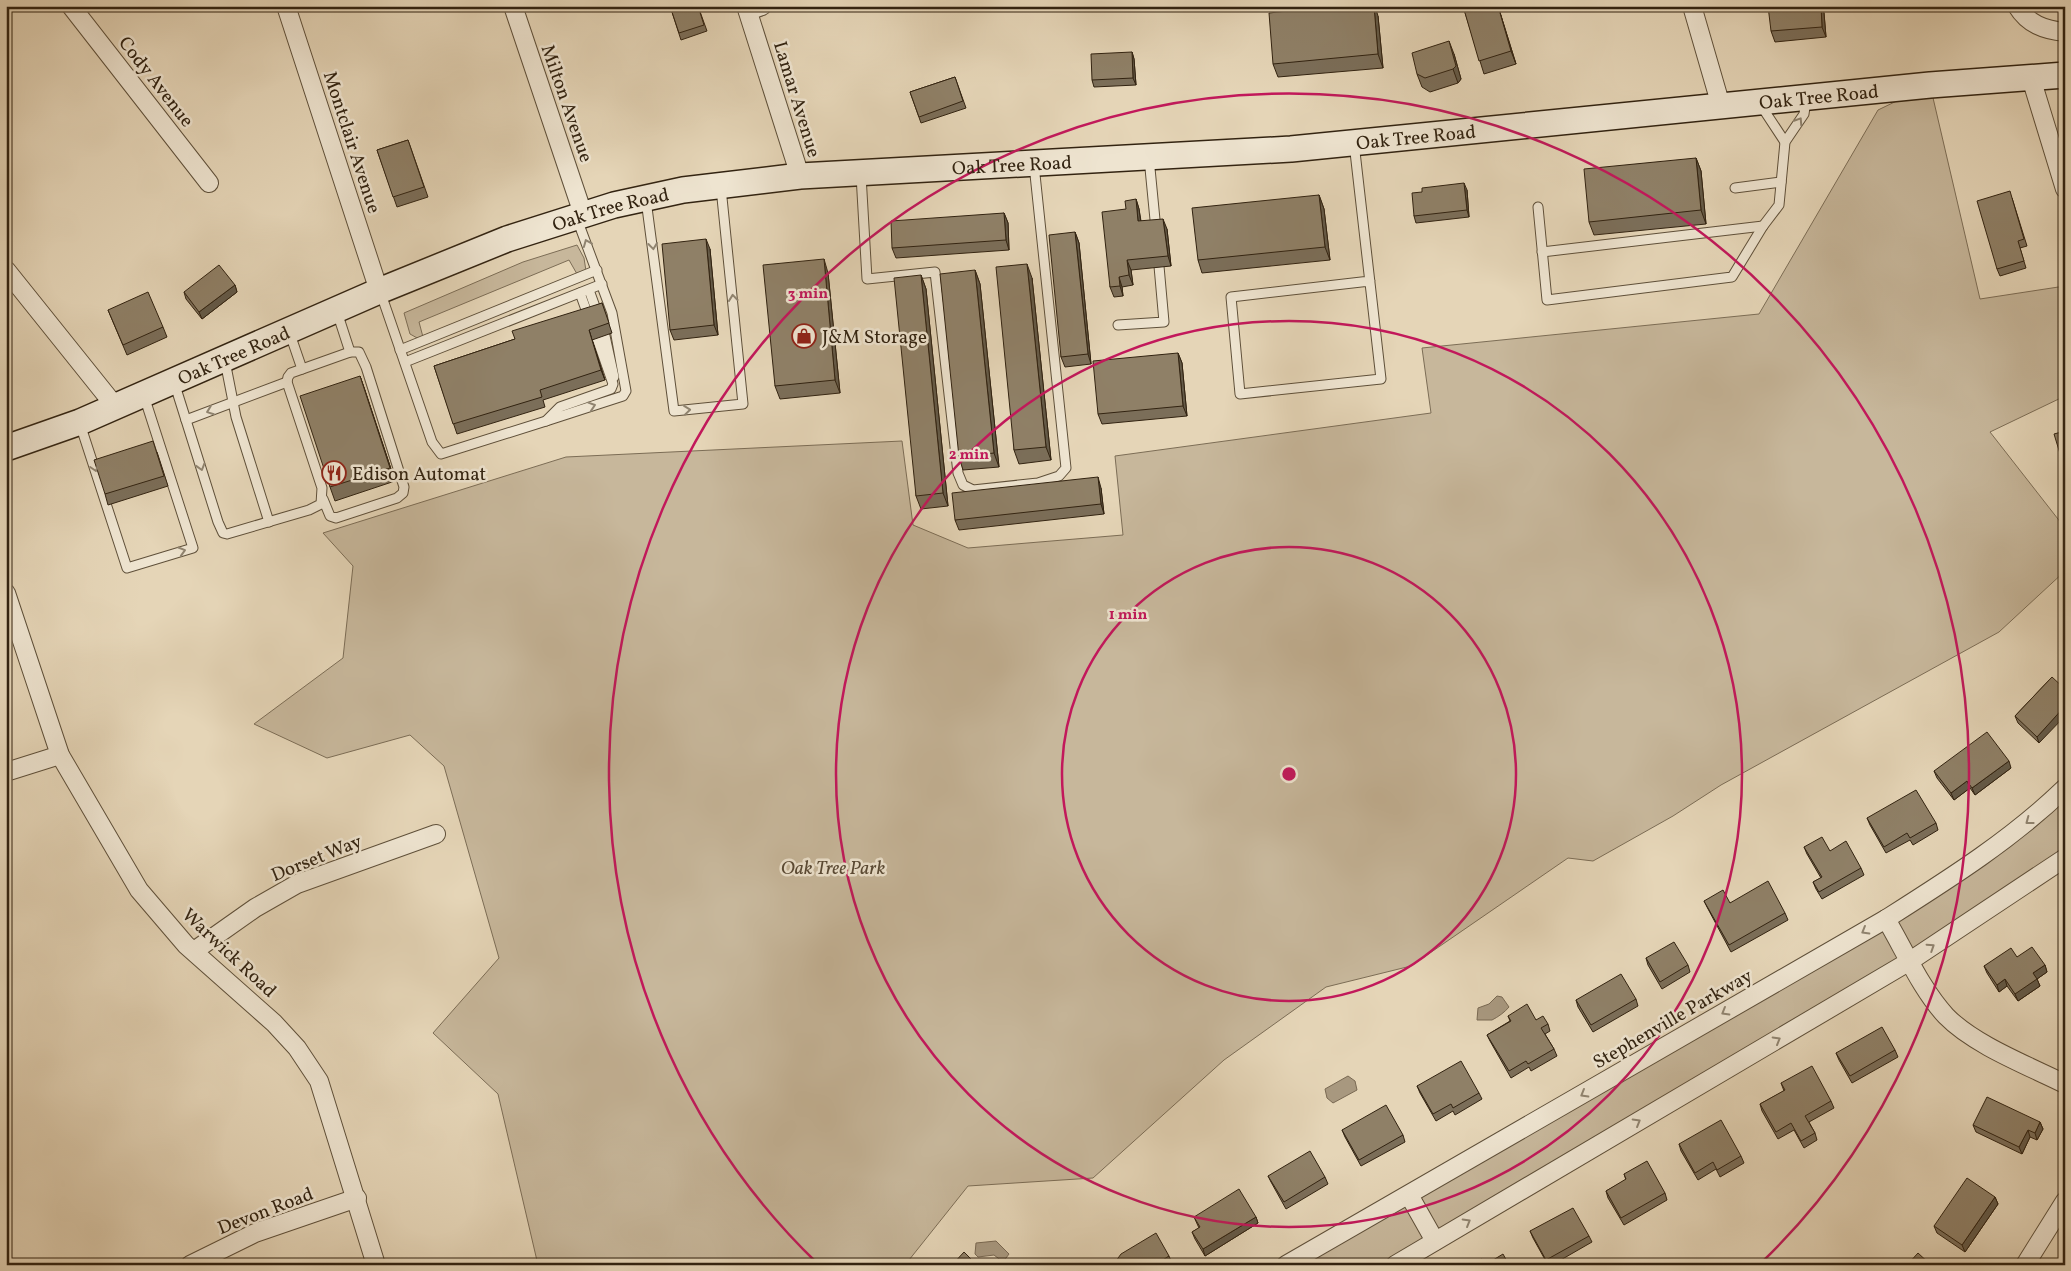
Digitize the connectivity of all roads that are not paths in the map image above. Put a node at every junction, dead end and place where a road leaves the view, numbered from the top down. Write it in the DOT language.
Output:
graph roads {
  1 [pos="72,6"];
  2 [pos="286,6"];
  3 [pos="513,6"];
  4 [pos="1692,6"];
  5 [pos="2017,6"];
  6 [pos="752,8"];
  7 [pos="2065,32"];
  8 [pos="2065,75"];
  9 [pos="2031,78"];
  10 [pos="1807,97"];
  11 [pos="1758,102"];
  12 [pos="1721,106"];
  13 [pos="1785,142"];
  14 [pos="1354,143"];
  15 [pos="1149,158"];
  16 [pos="1034,165"];
  17 [pos="860,174"];
  18 [pos="800,176"];
  19 [pos="1781,182"];
  20 [pos="209,183"];
  21 [pos="720,185"];
  22 [pos="1735,188"];
  23 [pos="2065,189"];
  24 [pos="646,198"];
  25 [pos="1538,207"];
  26 [pos="579,215"];
  27 [pos="1762,226"];
  28 [pos="1542,252"];
  29 [pos="6,270"];
  30 [pos="597,270"];
  31 [pos="1370,281"];
  32 [pos="602,284"];
  33 [pos="380,291"];
  34 [pos="584,291"];
  35 [pos="336,310"];
  36 [pos="594,317"];
  37 [pos="1118,325"];
  38 [pos="289,330"];
  39 [pos="601,337"];
  40 [pos="400,350"];
  41 [pos="350,352"];
  42 [pos="225,358"];
  43 [pos="405,362"];
  44 [pos="302,369"];
  45 [pos="174,380"];
  46 [pos="287,382"];
  47 [pos="143,394"];
  48 [pos="233,402"];
  49 [pos="115,406"];
  50 [pos="186,420"];
  51 [pos="80,422"];
  52 [pos="546,422"];
  53 [pos="6,448"];
  54 [pos="323,499"];
  55 [pos="269,522"];
  56 [pos="6,593"];
  57 [pos="60,754"];
  58 [pos="6,772"];
  59 [pos="2065,788"];
  60 [pos="436,834"];
  61 [pos="2065,858"];
  62 [pos="1886,919"];
  63 [pos="194,951"];
  64 [pos="1910,961"];
  65 [pos="2065,1084"];
  66 [pos="1409,1195"];
  67 [pos="357,1198"];
  68 [pos="2065,1201"];
  69 [pos="1435,1241"];
  70 [pos="190,1265"];
  71 [pos="376,1265"];
  72 [pos="1286,1265"];
  73 [pos="1394,1265"];
  74 [pos="2025,1265"];
  1 -- 20 [label="street, Cody Avenue"];
  2 -- 33 [label="street, Montclair Avenue"];
  3 -- 26 [label="street, Milton Avenue"];
  4 -- 12 [label="street"];
  5 -- 7 [label="street"];
  6 -- 18 [label="street, Lamar Avenue"];
  8 -- 9 [label="main road, Oak Tree Road"];
  9 -- 10 [label="main road, Oak Tree Road"];
  9 -- 23 [label="street"];
  10 -- 11 [label="main road, Oak Tree Road"];
  13 -- 10 [label="lane, one-way"];
  11 -- 12 [label="main road, Oak Tree Road"];
  11 -- 13 [label="lane"];
  12 -- 14 [label="main road, Oak Tree Road"];
  13 -- 19 [label="lane"];
  14 -- 15 [label="main road, Oak Tree Road"];
  14 -- 31 [label="lane"];
  15 -- 16 [label="main road, Oak Tree Road"];
  15 -- 37 [label="lane"];
  16 -- 17 [label="main road, Oak Tree Road"];
  16 -- 17 [label="lane"];
  17 -- 18 [label="main road, Oak Tree Road"];
  18 -- 21 [label="main road, Oak Tree Road"];
  19 -- 22 [label="lane"];
  19 -- 27 [label="lane"];
  21 -- 24 [label="main road, Oak Tree Road"];
  24 -- 21 [label="lane, one-way"];
  24 -- 26 [label="main road, Oak Tree Road"];
  25 -- 28 [label="lane"];
  30 -- 26 [label="lane, one-way"];
  26 -- 33 [label="main road, Oak Tree Road"];
  27 -- 28 [label="lane"];
  27 -- 28 [label="lane"];
  29 -- 49 [label="street"];
  30 -- 32 [label="lane"];
  30 -- 40 [label="lane"];
  31 -- 31 [label="lane"];
  32 -- 34 [label="lane"];
  52 -- 32 [label="lane, one-way"];
  33 -- 35 [label="main road, Oak Tree Road"];
  33 -- 40 [label="lane"];
  34 -- 36 [label="lane"];
  34 -- 43 [label="lane"];
  35 -- 38 [label="main road, Oak Tree Road"];
  35 -- 41 [label="lane"];
  38 -- 42 [label="main road, Oak Tree Road"];
  38 -- 44 [label="lane"];
  39 -- 52 [label="lane"];
  40 -- 43 [label="lane"];
  41 -- 44 [label="lane"];
  41 -- 54 [label="lane"];
  42 -- 45 [label="main road, Oak Tree Road"];
  42 -- 48 [label="lane"];
  43 -- 52 [label="lane"];
  44 -- 46 [label="lane"];
  45 -- 47 [label="main road, Oak Tree Road"];
  45 -- 50 [label="lane"];
  46 -- 48 [label="lane"];
  46 -- 54 [label="lane"];
  47 -- 49 [label="main road, Oak Tree Road"];
  51 -- 47 [label="lane, one-way"];
  48 -- 50 [label="lane, one-way"];
  48 -- 55 [label="lane"];
  49 -- 51 [label="main road, Oak Tree Road"];
  50 -- 55 [label="lane, one-way"];
  51 -- 53 [label="main road, Oak Tree Road"];
  54 -- 55 [label="lane"];
  56 -- 57 [label="street, Warwick Road"];
  57 -- 58 [label="street"];
  57 -- 63 [label="street, Warwick Road"];
  59 -- 62 [label="street, Stephenville Parkway, one-way"];
  60 -- 63 [label="street, Dorset Way"];
  64 -- 61 [label="street, one-way"];
  62 -- 64 [label="street"];
  62 -- 66 [label="street, Stephenville Parkway, one-way"];
  63 -- 67 [label="street, Warwick Road"];
  64 -- 65 [label="street"];
  69 -- 64 [label="street, one-way"];
  66 -- 69 [label="street"];
  66 -- 72 [label="street, Stephenville Parkway"];
  67 -- 70 [label="street, Devon Road"];
  67 -- 71 [label="street, Warwick Road"];
  68 -- 74 [label="street"];
  69 -- 73 [label="street"];
}
